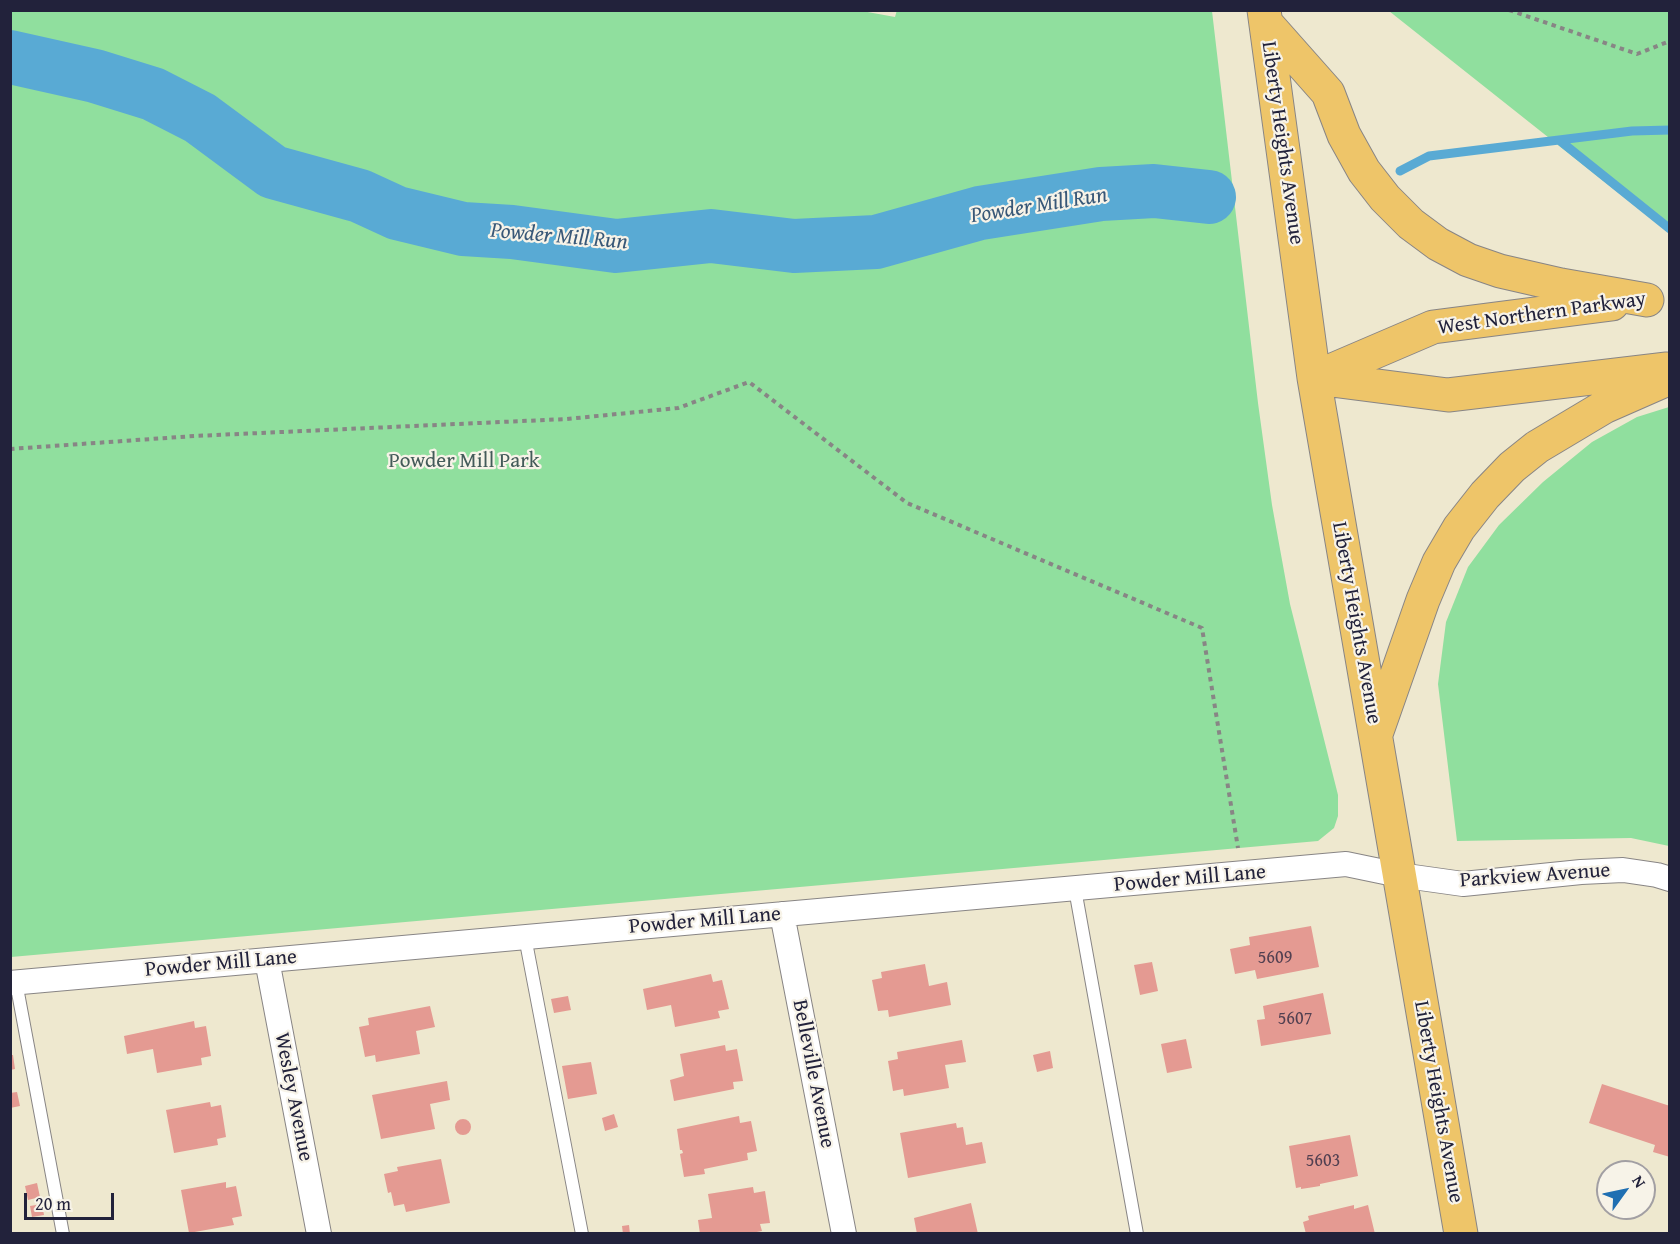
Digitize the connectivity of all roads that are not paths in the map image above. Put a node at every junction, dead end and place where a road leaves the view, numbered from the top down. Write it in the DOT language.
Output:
graph roads {
  1 [pos="1265,17"];
  2 [pos="1658,298"];
  3 [pos="1670,368"];
  4 [pos="1314,378"];
  5 [pos="1670,378"];
  6 [pos="1375,736"];
  7 [pos="1400,875"];
  8 [pos="1670,879"];
  9 [pos="1075,890"];
  10 [pos="782,914"];
  11 [pos="525,937"];
  12 [pos="267,960"];
  13 [pos="13,983"];
  14 [pos="63,1233"];
  15 [pos="320,1233"];
  16 [pos="582,1233"];
  17 [pos="844,1233"];
  18 [pos="1137,1233"];
  19 [pos="1461,1233"];
  1 -- 2 [label="main road"];
  1 -- 4 [label="main road, Liberty Heights Avenue"];
  2 -- 4 [label="main road, West Northern Parkway"];
  3 -- 4 [label="main road"];
  4 -- 6 [label="main road, Liberty Heights Avenue"];
  5 -- 6 [label="main road"];
  6 -- 7 [label="main road, Liberty Heights Avenue"];
  7 -- 8 [label="street, Parkview Avenue"];
  7 -- 9 [label="street, Powder Mill Lane"];
  7 -- 19 [label="main road, Liberty Heights Avenue"];
  9 -- 10 [label="street, Powder Mill Lane"];
  9 -- 18 [label="lane"];
  10 -- 11 [label="street, Powder Mill Lane"];
  10 -- 17 [label="street, Belleville Avenue"];
  11 -- 12 [label="street, Powder Mill Lane"];
  11 -- 16 [label="lane"];
  12 -- 13 [label="street, Powder Mill Lane"];
  12 -- 15 [label="street, Wesley Avenue"];
  13 -- 14 [label="lane"];
}
